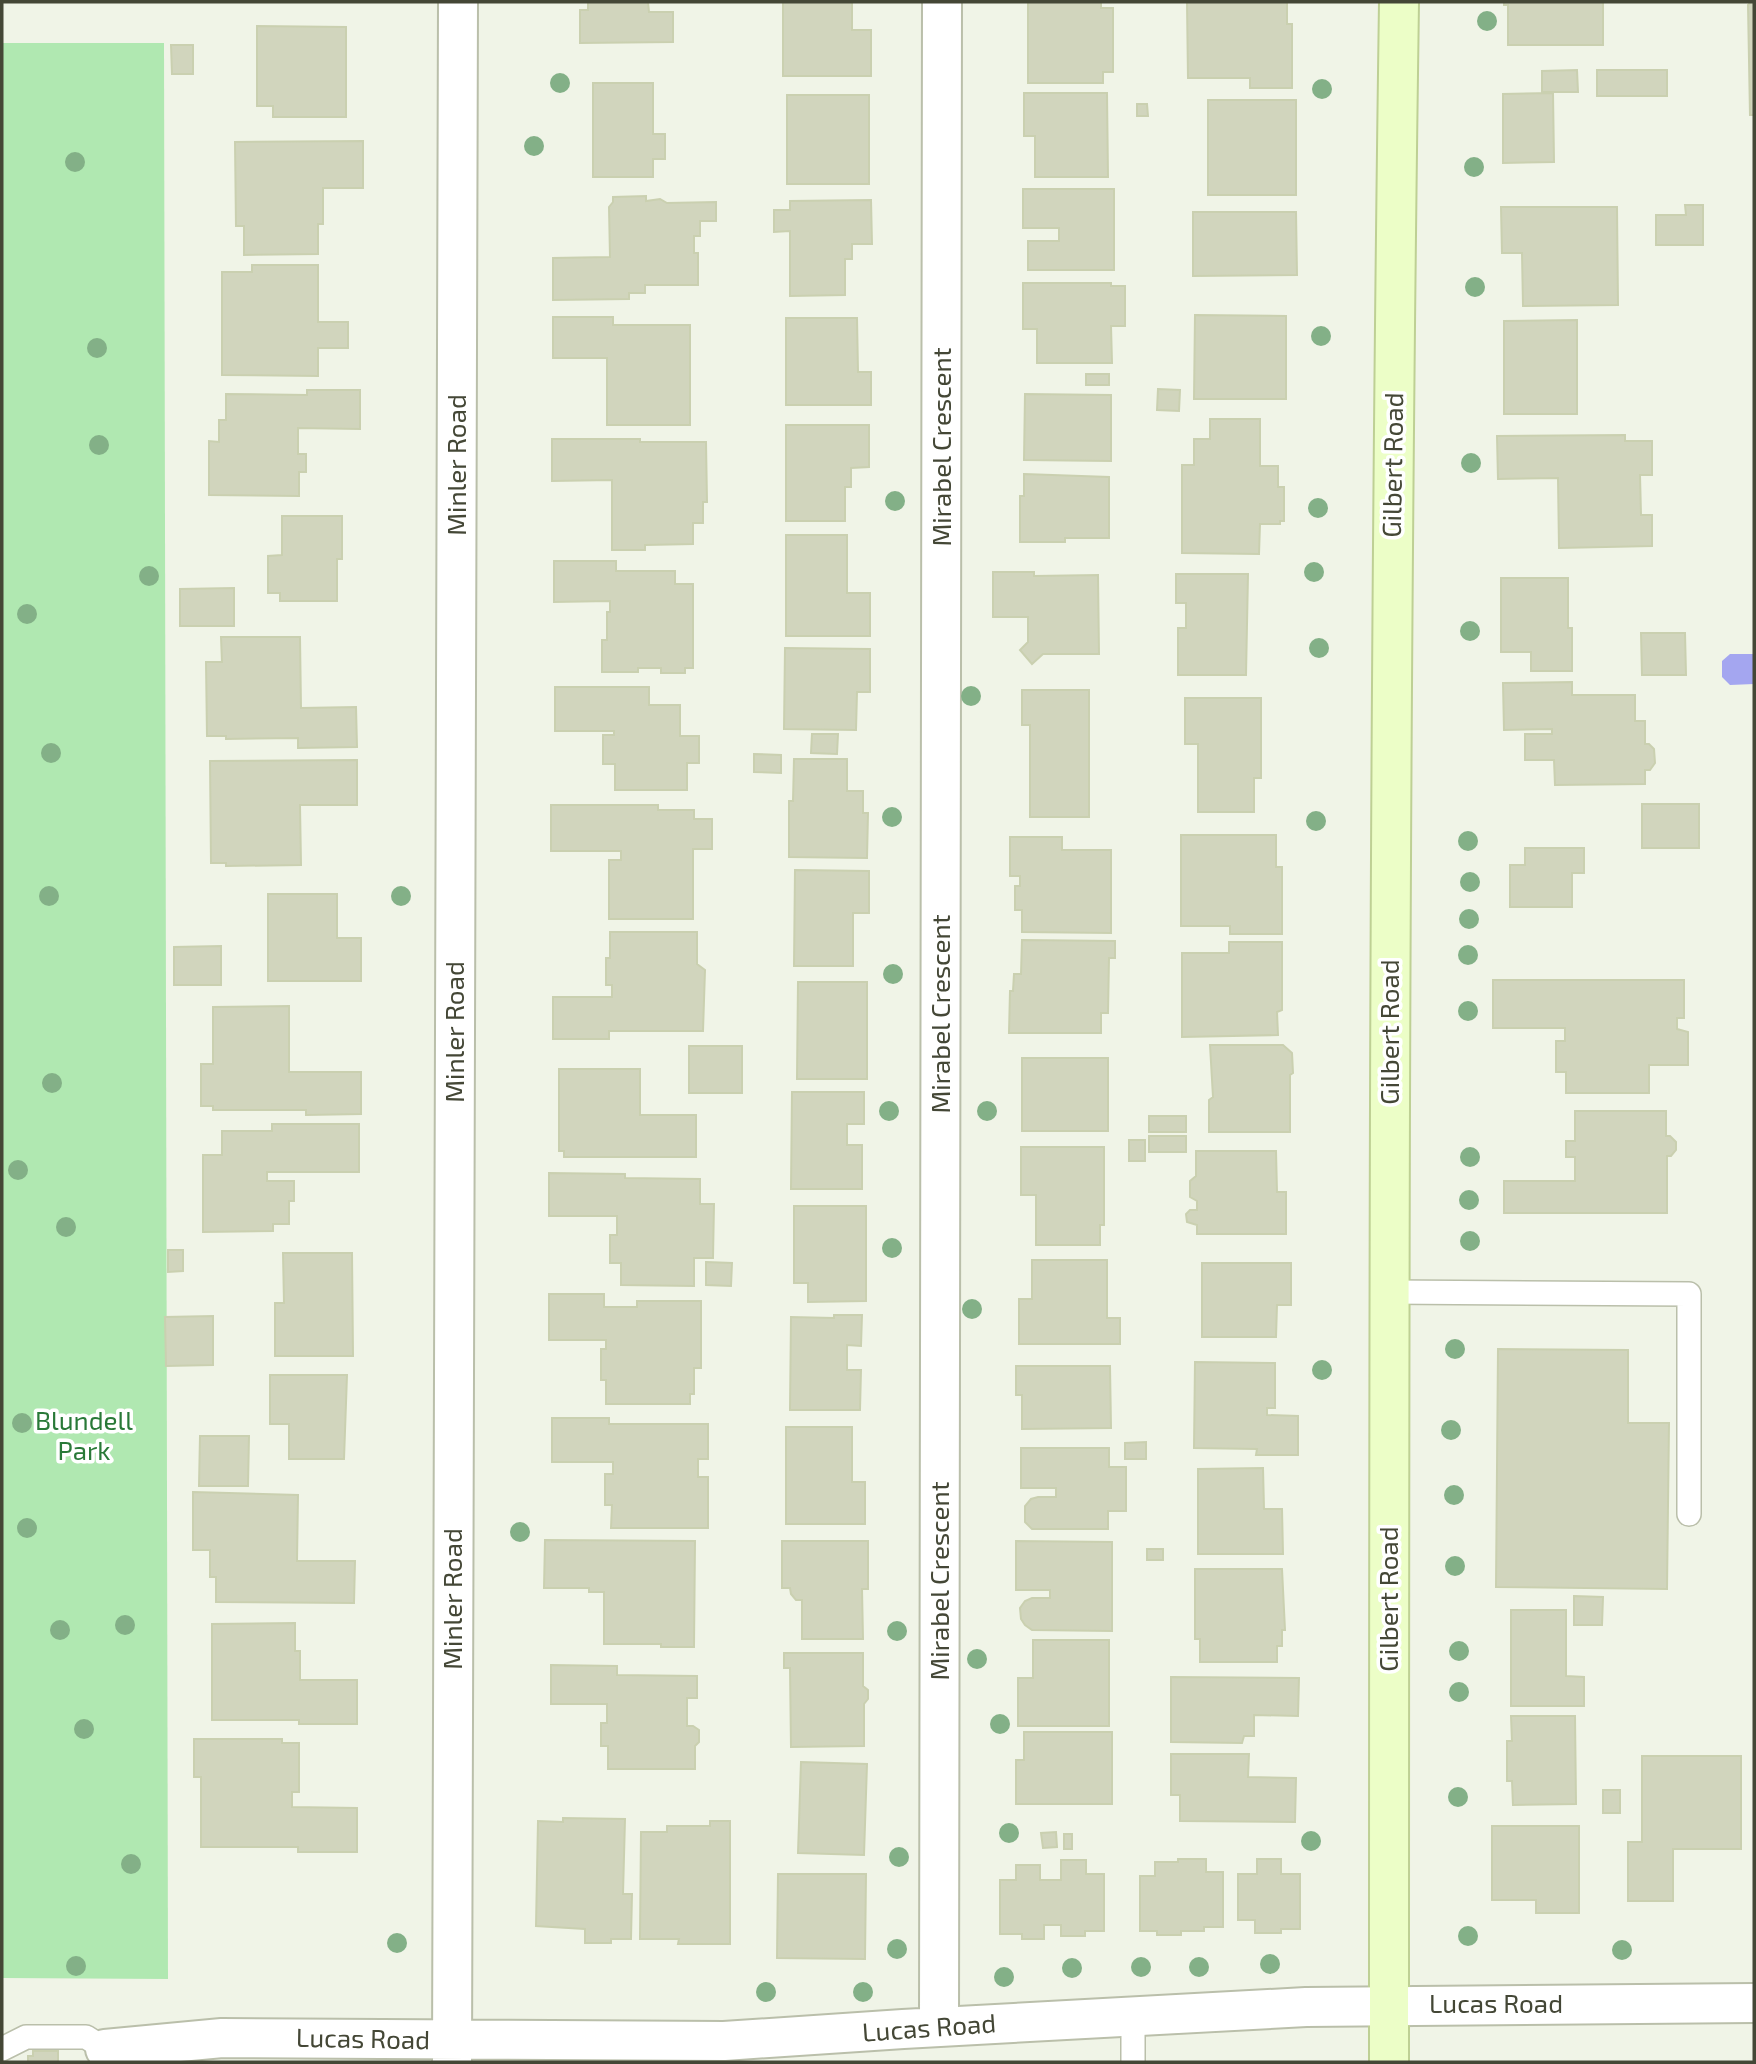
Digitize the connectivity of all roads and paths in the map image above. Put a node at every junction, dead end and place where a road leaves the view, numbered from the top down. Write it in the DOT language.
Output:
graph roads {
  1 [pos="458,2"];
  2 [pos="942,2"];
  3 [pos="1399,2"];
  4 [pos="1388,1292"];
  5 [pos="1689,1514"];
  6 [pos="1754,2003"];
  7 [pos="1389,2005"];
  8 [pos="1133,2017"];
  9 [pos="939,2027"];
  10 [pos="2,2049"];
  11 [pos="452,2051"];
  12 [pos="103,2055"];
  13 [pos="1133,2062"];
  14 [pos="1389,2062"];
  1 -- 11 [label="street, Minler Road"];
  2 -- 9 [label="street, Mirabel Crescent"];
  3 -- 4 [label="main road, Gilbert Road"];
  4 -- 5 [label="lane"];
  4 -- 7 [label="main road, Gilbert Road"];
  6 -- 7 [label="street, Lucas Road"];
  7 -- 8 [label="street, Lucas Road"];
  7 -- 14 [label="main road, Gilbert Road"];
  8 -- 9 [label="street, Lucas Road"];
  8 -- 13 [label="lane"];
  9 -- 11 [label="street, Lucas Road"];
  10 -- 12 [label="lane"];
  11 -- 12 [label="street, Lucas Road"];
}
